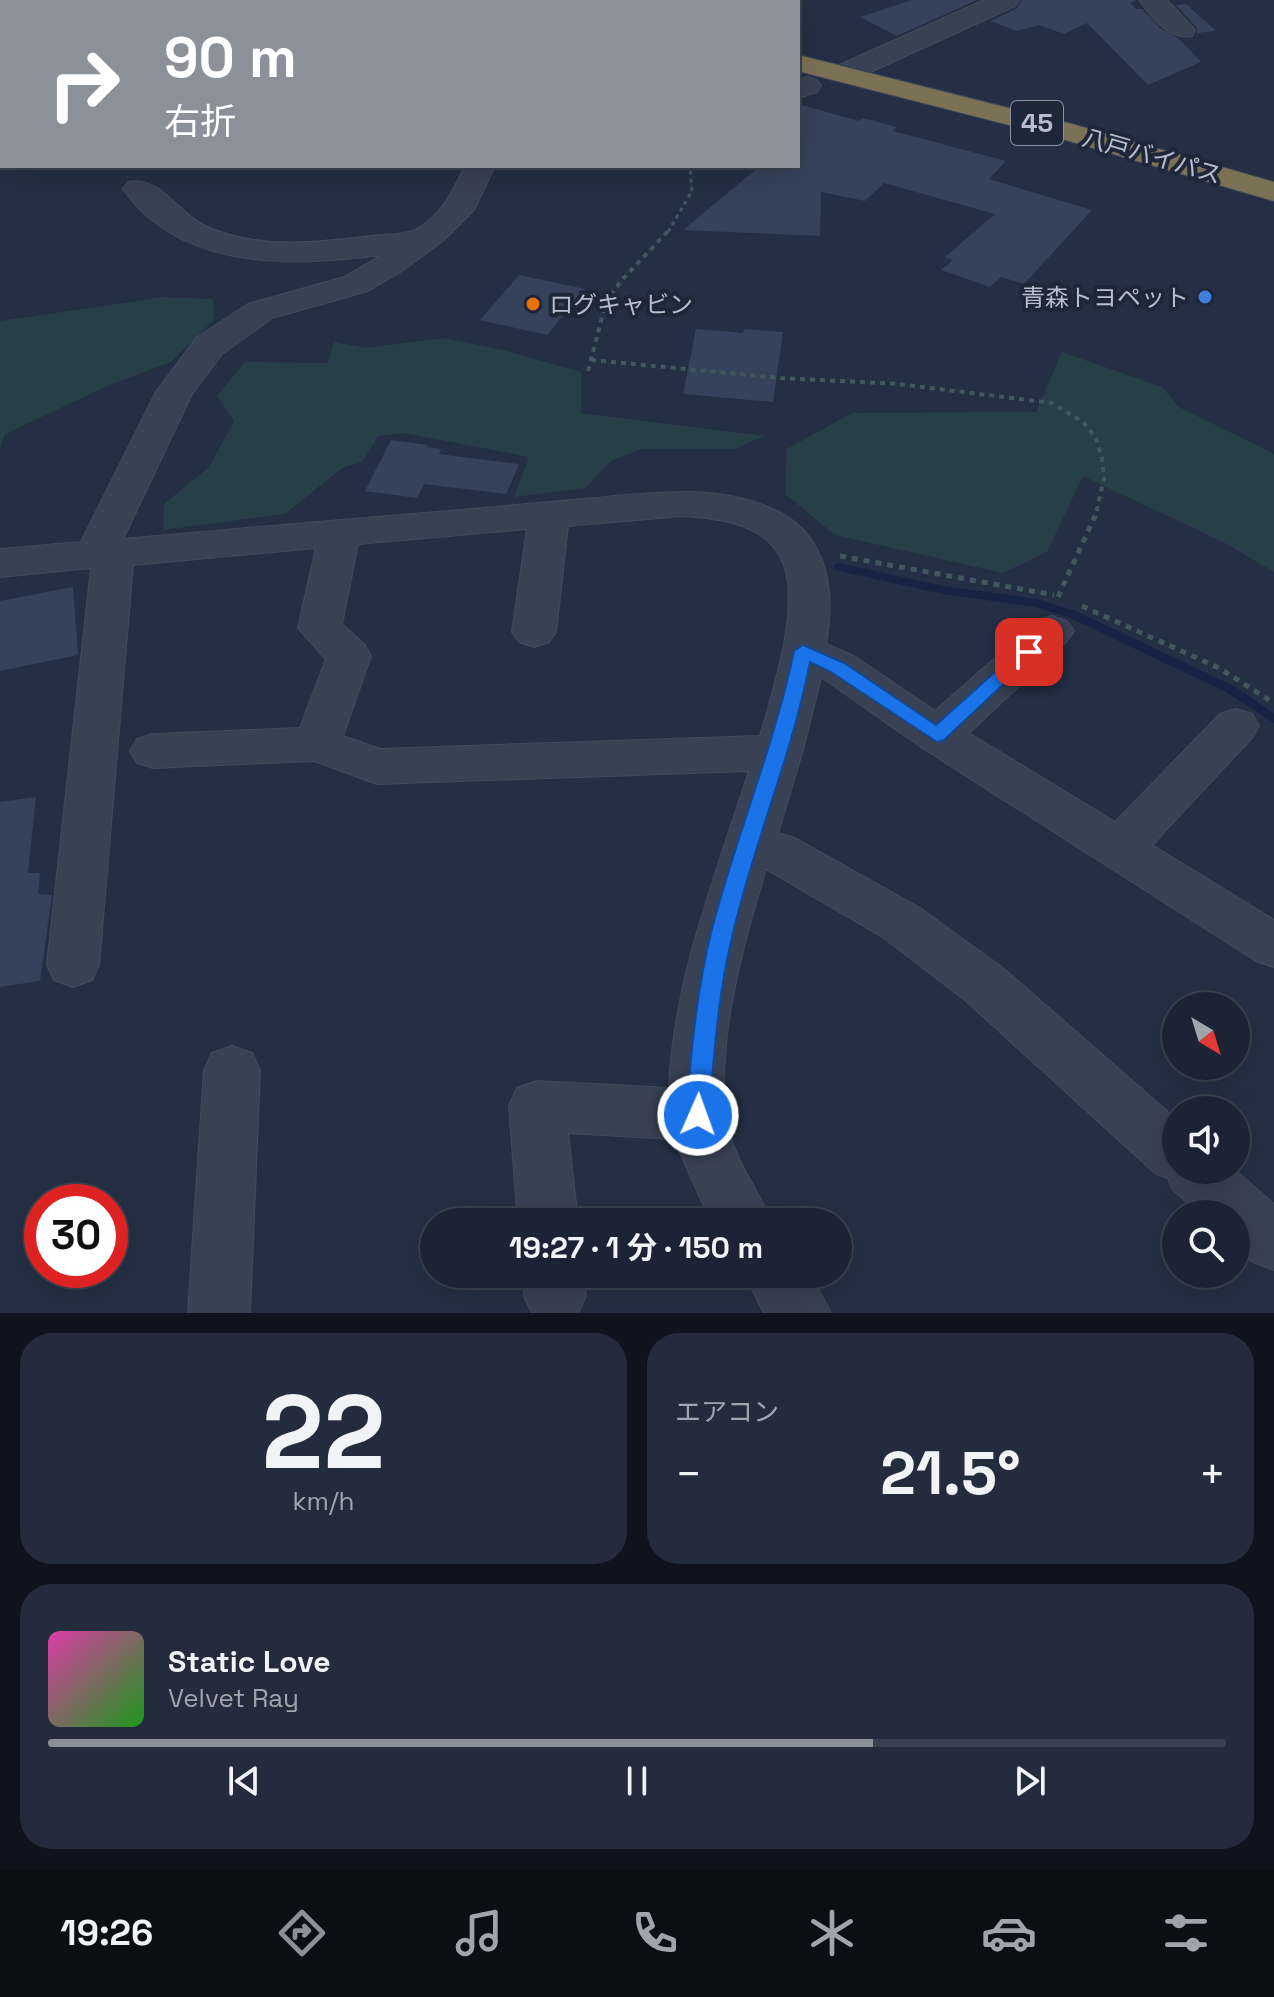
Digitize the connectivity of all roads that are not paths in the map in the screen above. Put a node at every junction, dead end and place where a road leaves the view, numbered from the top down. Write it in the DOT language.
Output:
graph roads {
  1 [pos="1006,0"];
  2 [pos="1152,0"];
  3 [pos="1182,30"];
  4 [pos="845,73"];
  5 [pos="800,80"];
  6 [pos="479,168"];
  7 [pos="139,189"];
  8 [pos="1274,192"];
  9 [pos="1274,212"];
  10 [pos="424,239"];
  11 [pos="549,513"];
  12 [pos="340,532"];
  13 [pos="105,553"];
  14 [pos="0,563"];
  15 [pos="1055,614"];
  16 [pos="534,632"];
  17 [pos="803,651"];
  18 [pos="1236,726"];
  19 [pos="937,735"];
  20 [pos="317,744"];
  21 [pos="153,751"];
  22 [pos="779,753"];
  23 [pos="749,846"];
  24 [pos="1119,849"];
  25 [pos="1274,946"];
  26 [pos="73,965"];
  27 [pos="232,1070"];
  28 [pos="698,1115"];
  29 [pos="1162,1143"];
  30 [pos="1209,1184"];
  31 [pos="547,1208"];
  32 [pos="735,1208"];
  33 [pos="1274,1242"];
  34 [pos="783,1288"];
  35 [pos="219,1313"];
  36 [pos="800,1313"];
  1 -- 4 [label="street"];
  2 -- 3 [label="street"];
  4 -- 5 [label="highway, 八戸バイパス / 45"];
  4 -- 8 [label="highway, 八戸バイパス / 45"];
  5 -- 9 [label="highway, 八戸バイパス / 45"];
  6 -- 10 [label="street"];
  7 -- 10 [label="street"];
  10 -- 13 [label="street"];
  11 -- 12 [label="street"];
  11 -- 16 [label="street"];
  11 -- 17 [label="street"];
  12 -- 13 [label="street"];
  12 -- 20 [label="street"];
  13 -- 14 [label="street"];
  13 -- 26 [label="street"];
  15 -- 19 [label="street"];
  17 -- 19 [label="street"];
  17 -- 22 [label="street"];
  18 -- 24 [label="street"];
  19 -- 24 [label="street"];
  20 -- 21 [label="street"];
  20 -- 22 [label="street"];
  22 -- 23 [label="street"];
  23 -- 28 [label="street"];
  23 -- 29 [label="street"];
  24 -- 25 [label="street"];
  27 -- 35 [label="street"];
  28 -- 31 [label="street"];
  28 -- 32 [label="street"];
  30 -- 33 [label="street"];
  34 -- 36 [label="street"];
}
